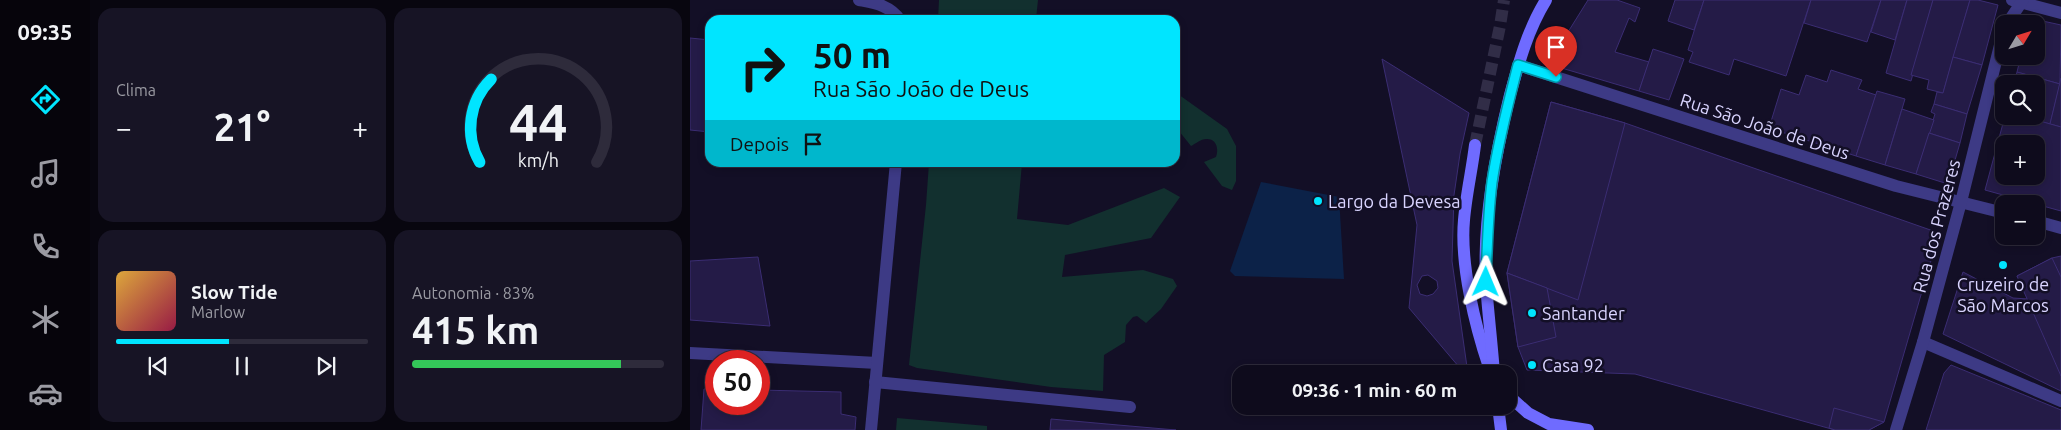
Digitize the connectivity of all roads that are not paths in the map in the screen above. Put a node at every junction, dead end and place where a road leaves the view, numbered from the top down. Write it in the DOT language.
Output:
graph roads {
  1 [pos="859,0"];
  2 [pos="1546,0"];
  3 [pos="2018,1"];
  4 [pos="2061,13"];
  5 [pos="895,15"];
  6 [pos="2011,15"];
  7 [pos="1518,65"];
  8 [pos="1995,65"];
  9 [pos="1475,144"];
  10 [pos="896,167"];
  11 [pos="1961,202"];
  12 [pos="1995,211"];
  13 [pos="2045,224"];
  14 [pos="2061,228"];
  15 [pos="1923,342"];
  16 [pos="690,353"];
  17 [pos="877,363"];
  18 [pos="1490,365"];
  19 [pos="1492,365"];
  20 [pos="875,382"];
  21 [pos="2061,401"];
  22 [pos="1517,403"];
  23 [pos="1130,407"];
  24 [pos="1499,415"];
  25 [pos="1549,424"];
  26 [pos="871,430"];
  27 [pos="1501,430"];
  28 [pos="1536,430"];
  29 [pos="1588,430"];
  30 [pos="1896,430"];
  1 -- 5 [label="street"];
  2 -- 7 [label="main road"];
  3 -- 4 [label="street"];
  3 -- 6 [label="street"];
  7 -- 11 [label="street, Rua São João de Deus"];
  7 -- 19 [label="main road"];
  8 -- 11 [label="street, Rua dos Prazeres"];
  9 -- 18 [label="main road"];
  10 -- 17 [label="street"];
  11 -- 12 [label="street, Rua São João de Deus"];
  11 -- 15 [label="street, Rua dos Prazeres"];
  13 -- 14 [label="street"];
  15 -- 21 [label="street"];
  15 -- 30 [label="street, Rua dos Prazeres"];
  16 -- 17 [label="street"];
  17 -- 20 [label="street"];
  20 -- 23 [label="street"];
  20 -- 26 [label="street"];
  22 -- 25 [label="main road"];
  24 -- 27 [label="main road"];
  25 -- 28 [label="main road"];
  25 -- 29 [label="main road"];
}
